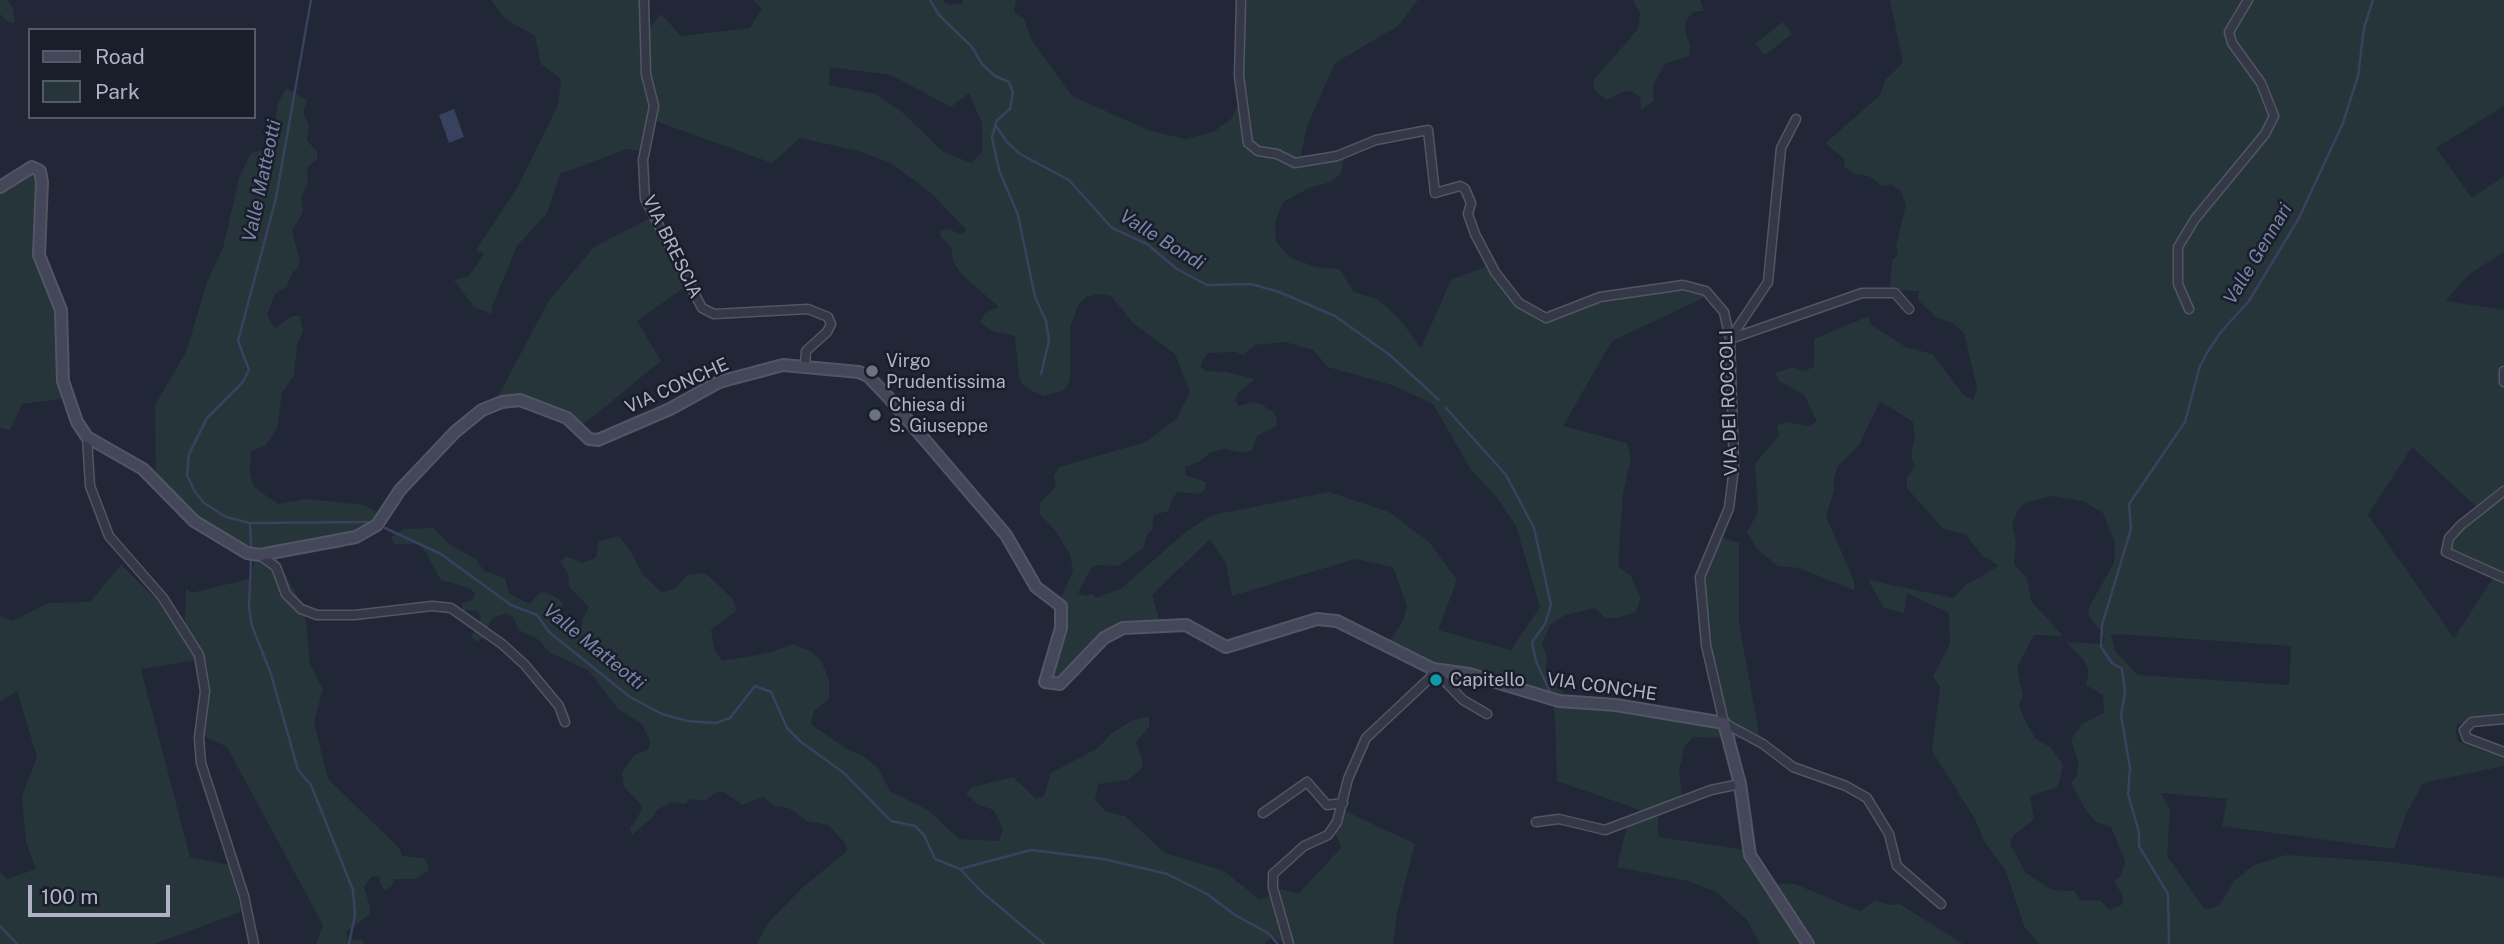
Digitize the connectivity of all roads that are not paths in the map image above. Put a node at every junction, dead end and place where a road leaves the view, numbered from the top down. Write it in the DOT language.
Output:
graph roads {
  1 [pos="644,0"];
  2 [pos="1241,0"];
  3 [pos="2248,0"];
  4 [pos="1796,119"];
  5 [pos="0,187"];
  6 [pos="1909,309"];
  7 [pos="2189,309"];
  8 [pos="1730,339"];
  9 [pos="805,365"];
  10 [pos="2504,371"];
  11 [pos="2504,382"];
  12 [pos="88,437"];
  13 [pos="2504,491"];
  14 [pos="260,555"];
  15 [pos="2504,578"];
  16 [pos="1433,669"];
  17 [pos="1487,715"];
  18 [pos="2504,719"];
  19 [pos="565,722"];
  20 [pos="1724,723"];
  21 [pos="2504,752"];
  22 [pos="1740,784"];
  23 [pos="1343,803"];
  24 [pos="1264,813"];
  25 [pos="1536,822"];
  26 [pos="1941,904"];
  27 [pos="254,944"];
  28 [pos="1290,944"];
  29 [pos="1808,944"];
  1 -- 9 [label="street, VIA BRESCIA"];
  2 -- 8 [label="street, VIA DEI ROCCOLI"];
  3 -- 7 [label="street"];
  4 -- 8 [label="street"];
  5 -- 12 [label="street"];
  6 -- 8 [label="street"];
  8 -- 20 [label="street, VIA DEI ROCCOLI"];
  9 -- 14 [label="street, VIA CONCHE"];
  9 -- 16 [label="street, VIA CONCHE"];
  10 -- 11 [label="street"];
  12 -- 14 [label="street"];
  12 -- 27 [label="street"];
  13 -- 15 [label="street"];
  14 -- 19 [label="street"];
  16 -- 17 [label="street"];
  16 -- 20 [label="street, VIA CONCHE"];
  16 -- 23 [label="street"];
  18 -- 21 [label="street"];
  20 -- 22 [label="street"];
  20 -- 26 [label="street"];
  22 -- 25 [label="street"];
  22 -- 29 [label="street"];
  23 -- 24 [label="street"];
  23 -- 28 [label="street"];
}
